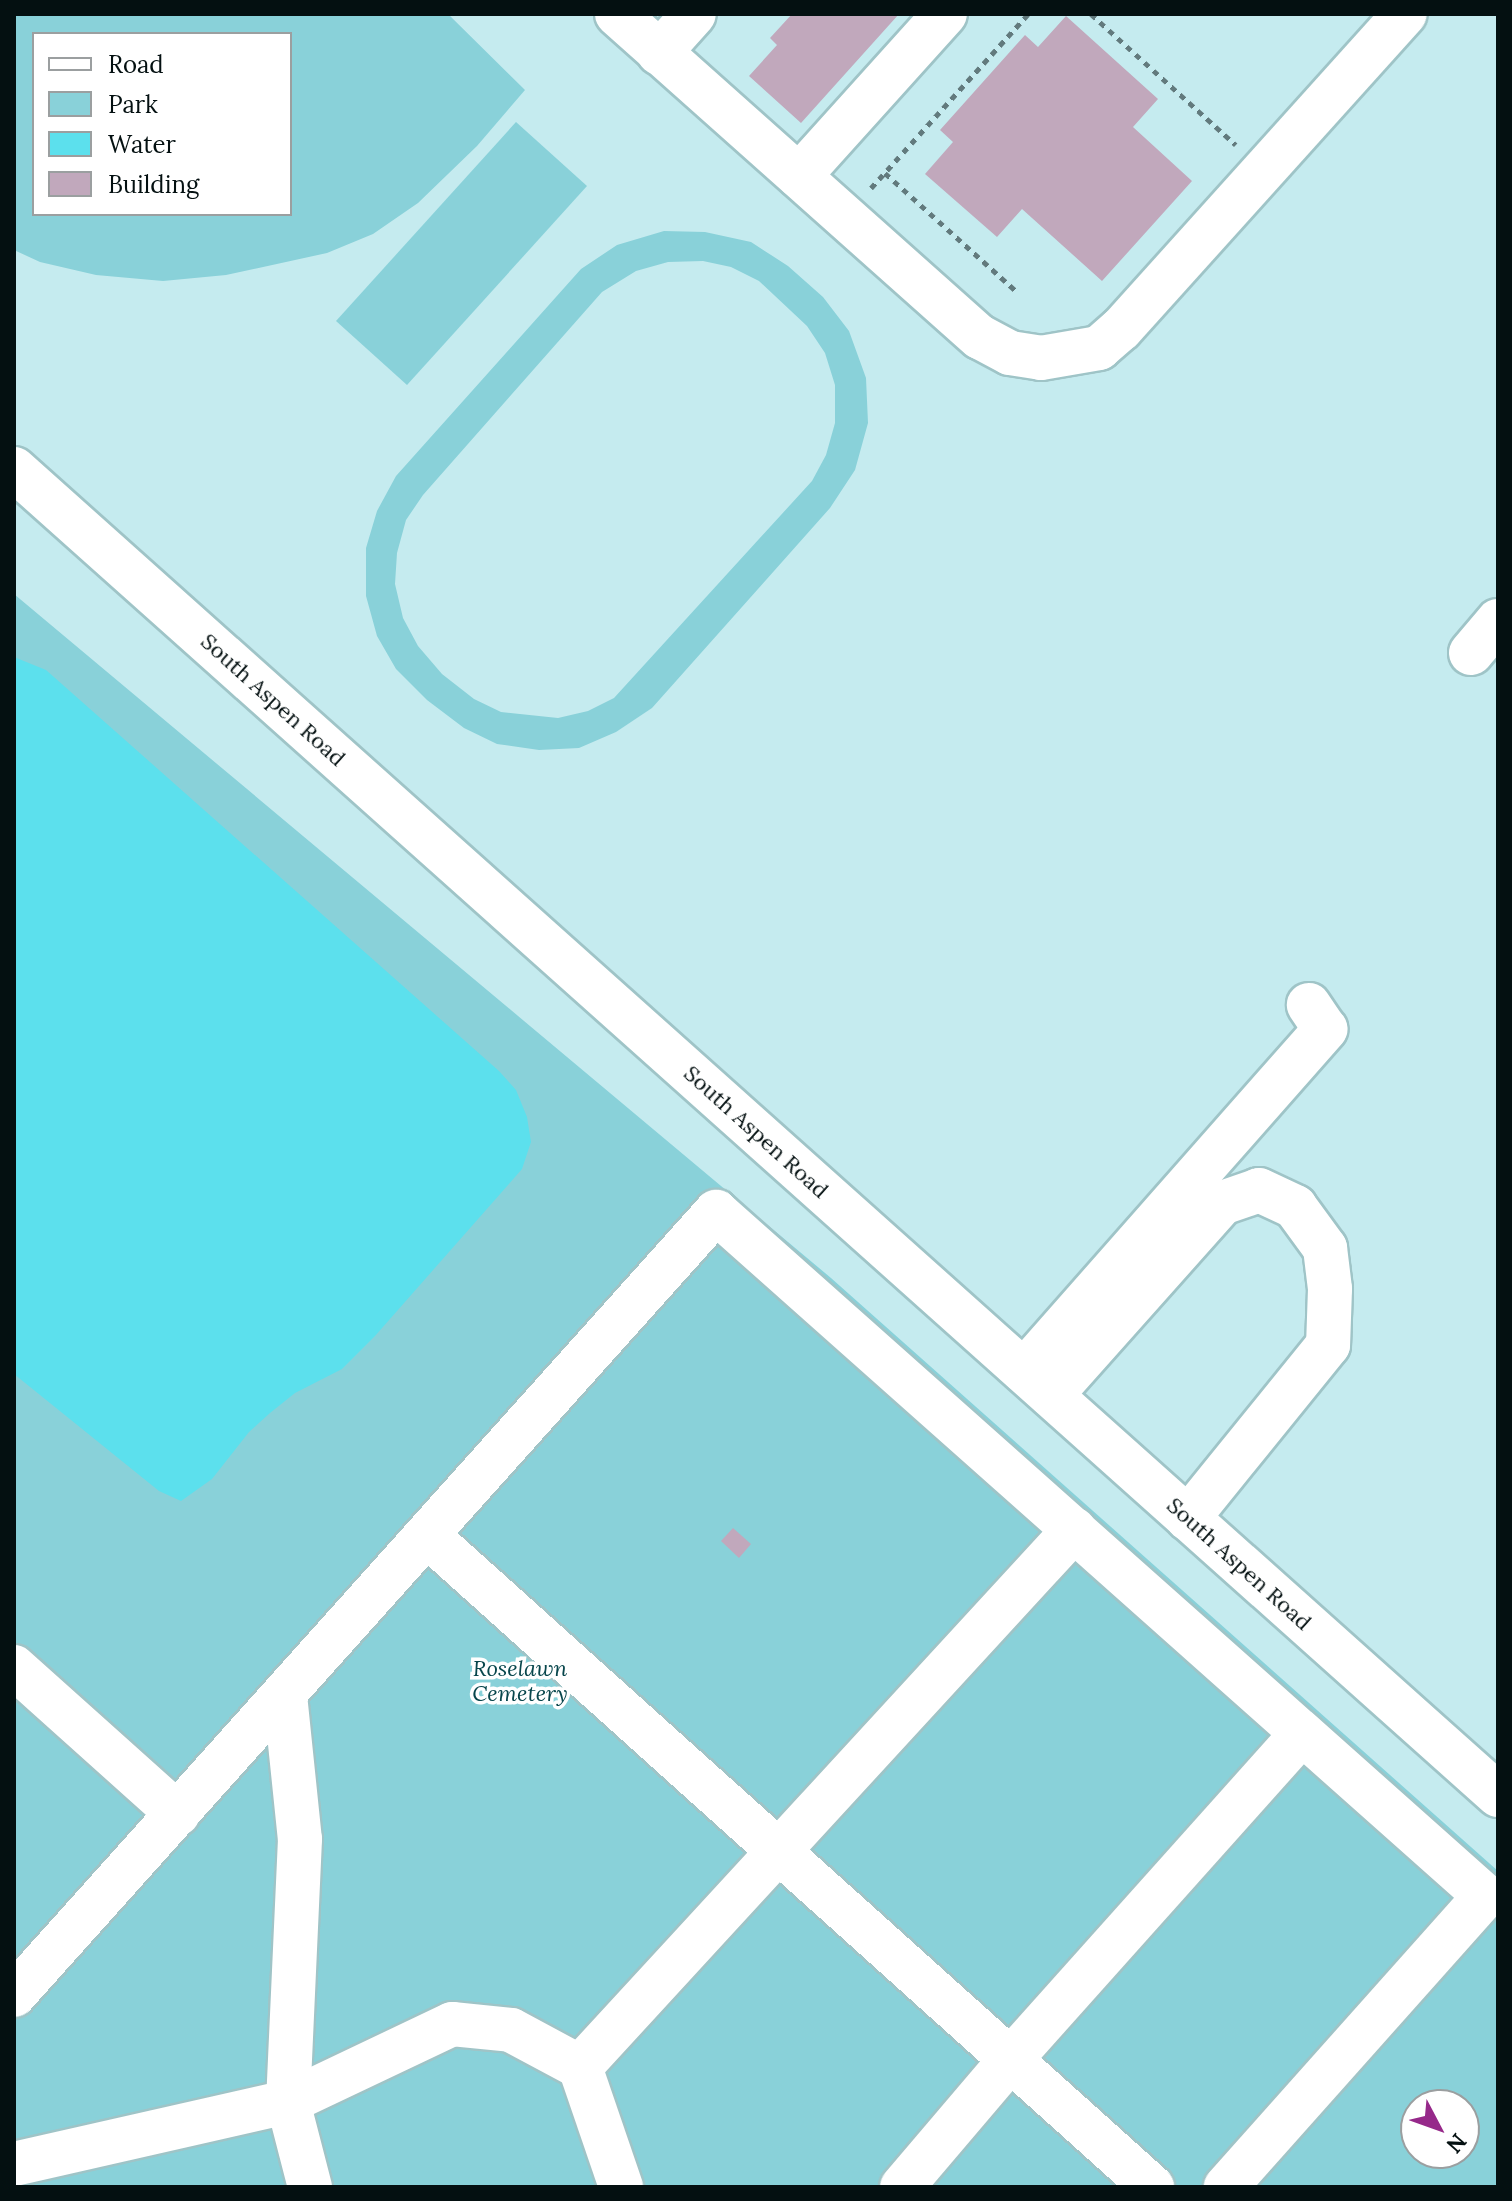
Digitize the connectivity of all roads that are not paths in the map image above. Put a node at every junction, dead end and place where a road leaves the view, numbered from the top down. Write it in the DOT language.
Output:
graph roads {
  1 [pos="617,14"];
  2 [pos="694,14"];
  3 [pos="945,14"];
  4 [pos="1405,14"];
  5 [pos="659,53"];
  6 [pos="799,176"];
  7 [pos="14,469"];
  8 [pos="1309,1005"];
  9 [pos="1038,1383"];
  10 [pos="1188,1518"];
  11 [pos="1074,1530"];
  12 [pos="428,1536"];
  13 [pos="14,1667"];
  14 [pos="285,1695"];
  15 [pos="1302,1733"];
  16 [pos="1498,1795"];
  17 [pos="178,1814"];
  18 [pos="779,1852"];
  19 [pos="14,1995"];
  20 [pos="1010,2060"];
  21 [pos="580,2067"];
  22 [pos="288,2102"];
  23 [pos="14,2164"];
  24 [pos="310,2187"];
  25 [pos="621,2187"];
  26 [pos="902,2187"];
  27 [pos="1152,2187"];
  28 [pos="1226,2187"];
  1 -- 5 [label="street"];
  2 -- 5 [label="street"];
  3 -- 6 [label="street"];
  4 -- 6 [label="street"];
  5 -- 6 [label="street"];
  7 -- 9 [label="street, South Aspen Road"];
  8 -- 9 [label="street"];
  9 -- 10 [label="street, South Aspen Road"];
  9 -- 10 [label="street"];
  10 -- 16 [label="street, South Aspen Road"];
  11 -- 12 [label="street"];
  11 -- 15 [label="street"];
  11 -- 18 [label="street"];
  12 -- 14 [label="street"];
  12 -- 18 [label="street"];
  13 -- 17 [label="street"];
  14 -- 17 [label="street"];
  14 -- 22 [label="street"];
  15 -- 20 [label="street"];
  15 -- 28 [label="street"];
  17 -- 19 [label="street"];
  18 -- 20 [label="street"];
  18 -- 21 [label="street"];
  20 -- 26 [label="street"];
  20 -- 27 [label="street"];
  21 -- 22 [label="street"];
  21 -- 25 [label="street"];
  22 -- 23 [label="street"];
  22 -- 24 [label="street"];
}
